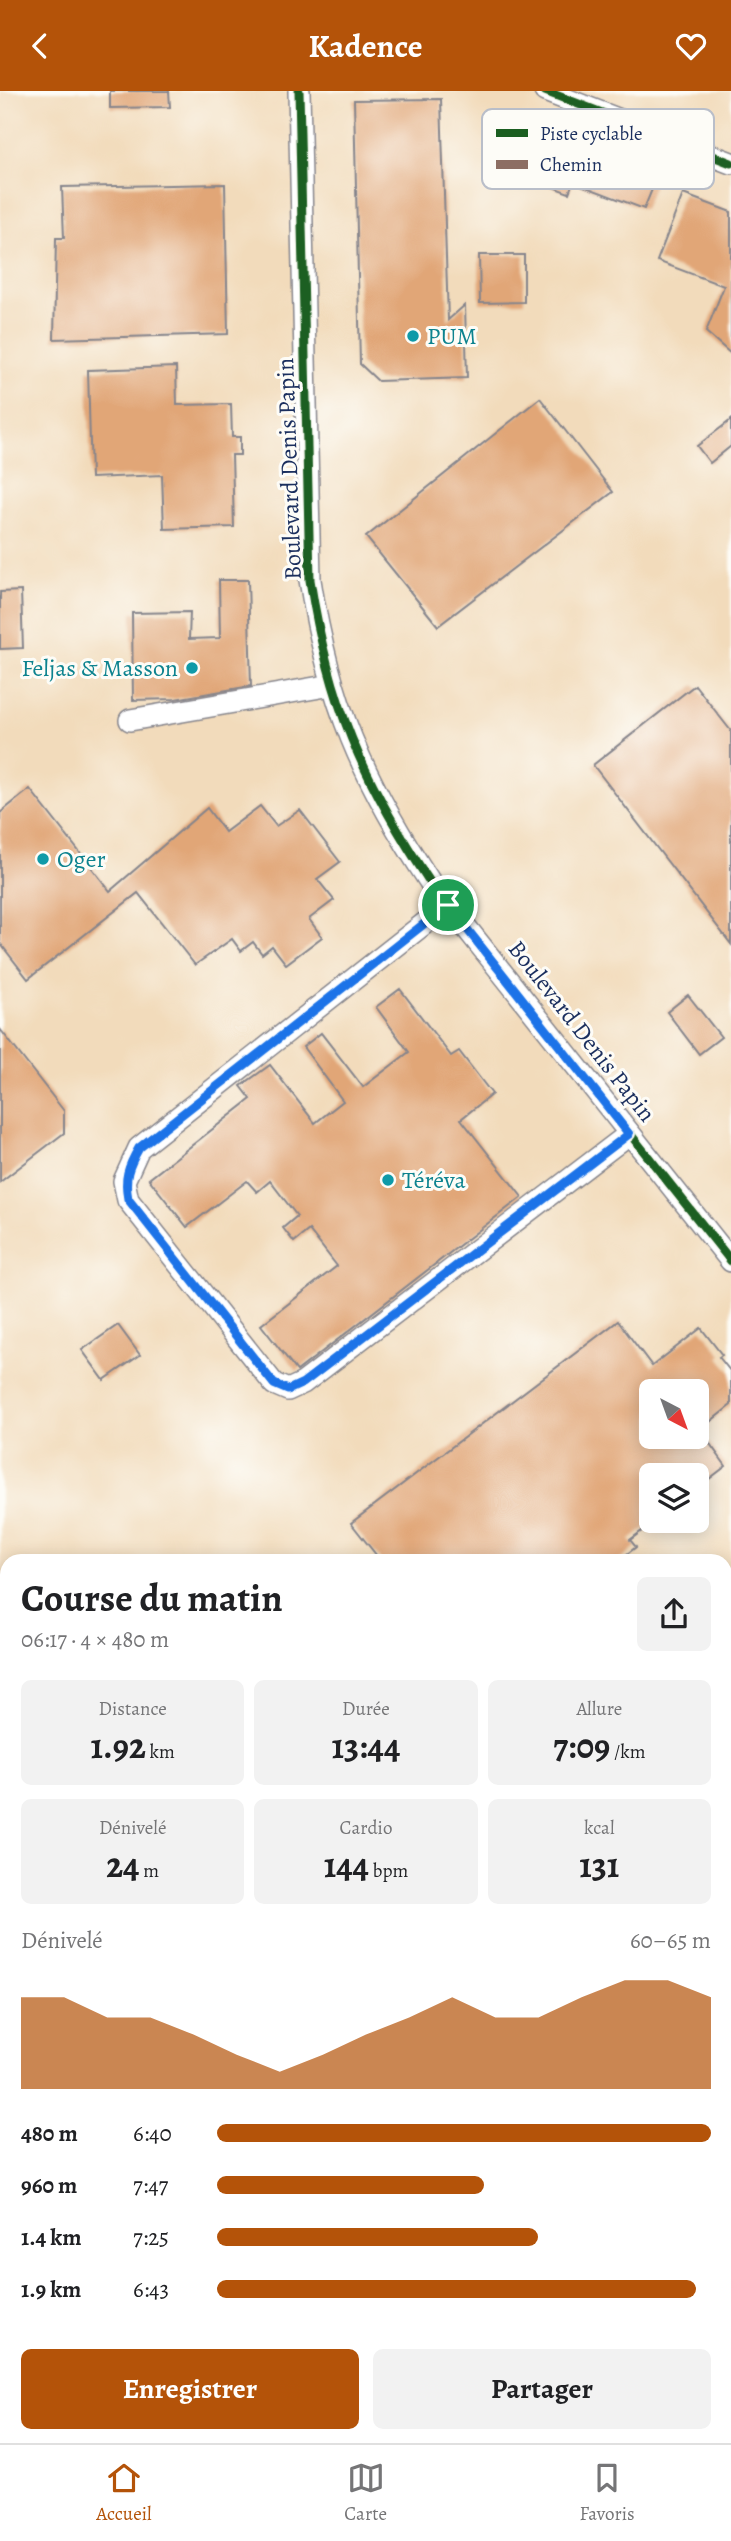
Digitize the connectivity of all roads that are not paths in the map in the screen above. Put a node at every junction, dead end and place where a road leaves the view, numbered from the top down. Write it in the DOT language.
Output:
graph roads {
  1 [pos="299,91"];
  2 [pos="545,91"];
  3 [pos="592,109"];
  4 [pos="714,156"];
  5 [pos="731,163"];
  6 [pos="332,685"];
  7 [pos="130,720"];
  8 [pos="448,905"];
  9 [pos="629,1134"];
  10 [pos="731,1261"];
  1 -- 6 [label="street, Boulevard Denis Papin"];
  2 -- 3 [label="street"];
  4 -- 5 [label="street"];
  6 -- 7 [label="street"];
  6 -- 8 [label="street, Boulevard Denis Papin"];
  8 -- 9 [label="street, Boulevard Denis Papin"];
  8 -- 9 [label="street"];
  9 -- 10 [label="street, Boulevard Denis Papin"];
}
